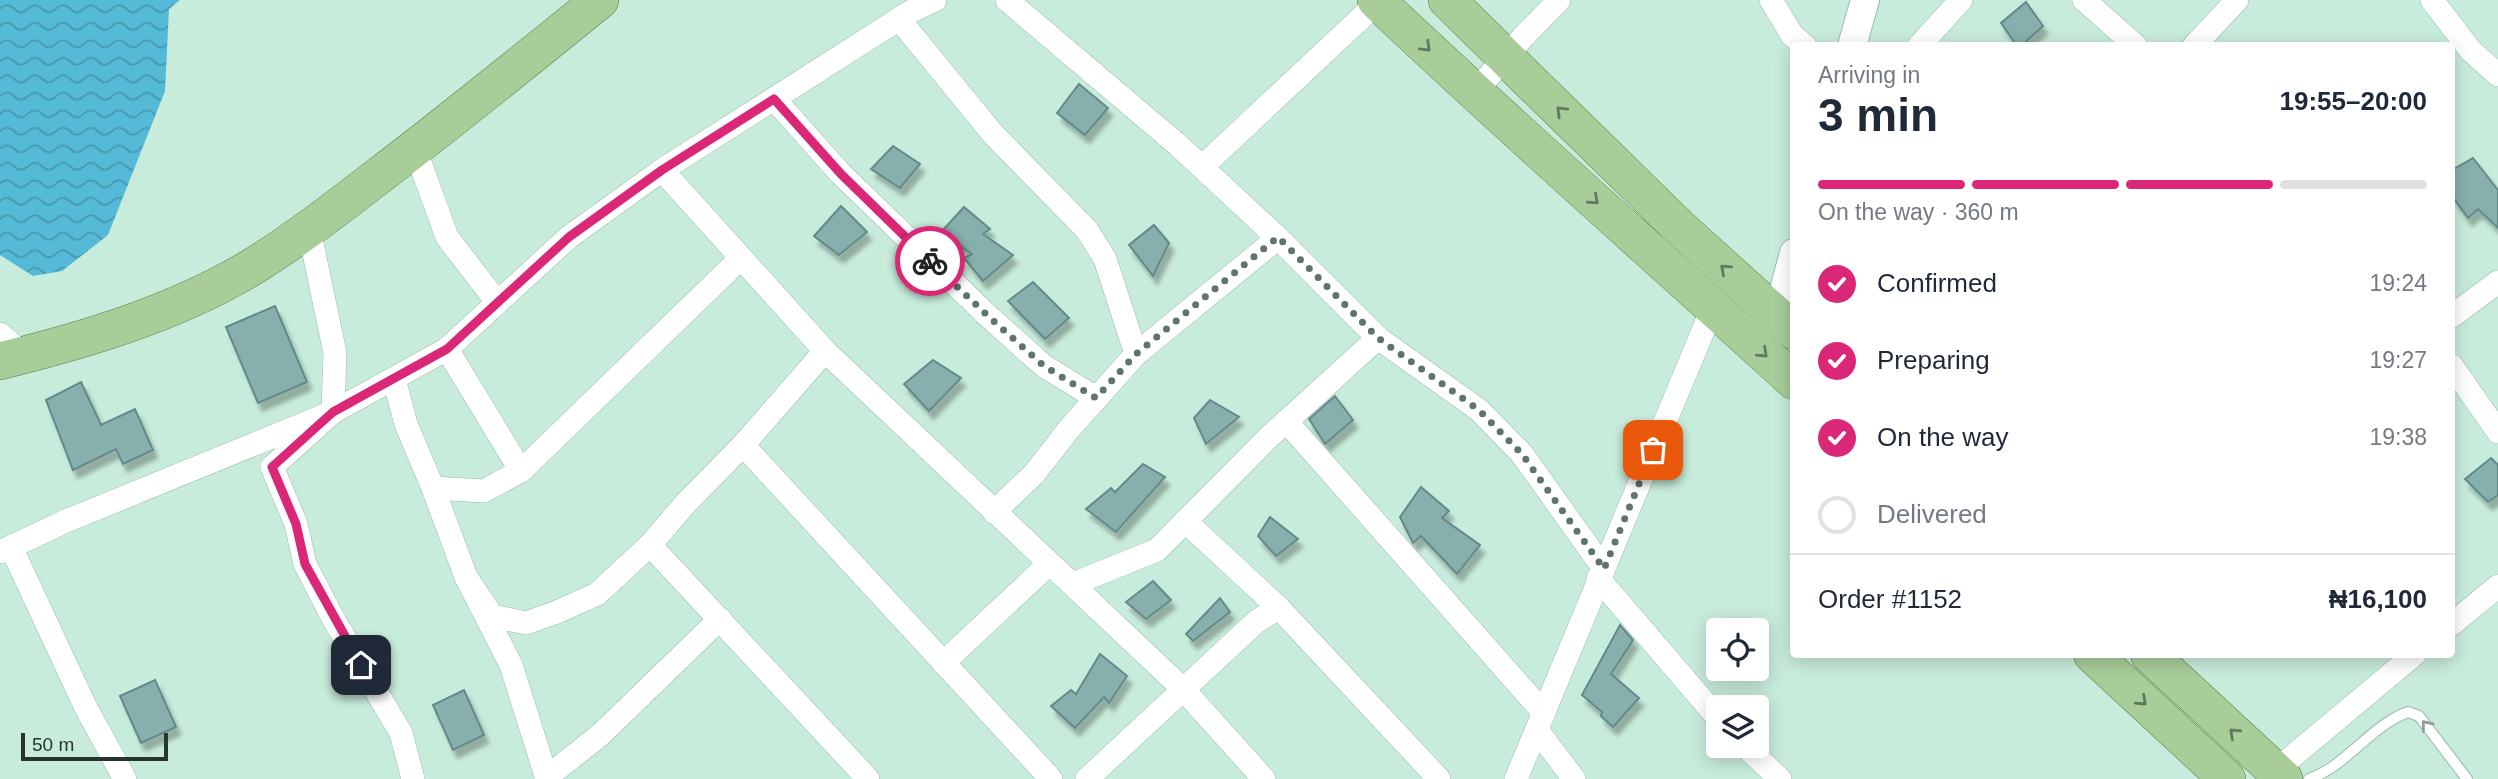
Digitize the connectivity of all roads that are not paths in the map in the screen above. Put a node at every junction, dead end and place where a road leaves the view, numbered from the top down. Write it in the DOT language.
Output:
graph roads {
  1 [pos="600,0"];
  2 [pos="935,0"];
  3 [pos="1007,0"];
  4 [pos="1447,0"];
  5 [pos="1559,0"];
  6 [pos="1771,0"];
  7 [pos="1865,0"];
  8 [pos="1961,0"];
  9 [pos="2084,0"];
  10 [pos="2237,0"];
  11 [pos="2432,0"];
  12 [pos="1377,1"];
  13 [pos="899,19"];
  14 [pos="1800,42"];
  15 [pos="1853,42"];
  16 [pos="1923,42"];
  17 [pos="2131,42"];
  18 [pos="2197,42"];
  19 [pos="1507,57"];
  20 [pos="2498,75"];
  21 [pos="1474,93"];
  22 [pos="774,99"];
  23 [pos="415,149"];
  24 [pos="1202,167"];
  25 [pos="662,170"];
  26 [pos="309,229"];
  27 [pos="1278,237"];
  28 [pos="741,258"];
  29 [pos="2498,282"];
  30 [pos="1790,284"];
  31 [pos="497,302"];
  32 [pos="1713,307"];
  33 [pos="2455,314"];
  34 [pos="1785,323"];
  35 [pos="1378,338"];
  36 [pos="447,349"];
  37 [pos="6,350"];
  38 [pos="825,351"];
  39 [pos="1136,354"];
  40 [pos="2455,370"];
  41 [pos="1790,377"];
  42 [pos="394,379"];
  43 [pos="1096,398"];
  44 [pos="333,412"];
  45 [pos="1286,421"];
  46 [pos="2498,432"];
  47 [pos="743,445"];
  48 [pos="521,471"];
  49 [pos="433,488"];
  50 [pos="994,512"];
  51 [pos="1185,521"];
  52 [pos="650,545"];
  53 [pos="5,549"];
  54 [pos="1049,564"];
  55 [pos="1601,573"];
  56 [pos="466,577"];
  57 [pos="1073,584"];
  58 [pos="2498,586"];
  59 [pos="1279,608"];
  60 [pos="720,619"];
  61 [pos="2455,622"];
  62 [pos="2096,658"];
  63 [pos="2154,658"];
  64 [pos="2411,658"];
  65 [pos="943,663"];
  66 [pos="1183,690"];
  67 [pos="1706,703"];
  68 [pos="1540,721"];
  69 [pos="1758,758"];
  70 [pos="2289,776"];
  71 [pos="547,778"];
  72 [pos="125,779"];
  73 [pos="412,779"];
  74 [pos="869,779"];
  75 [pos="1051,779"];
  76 [pos="1087,779"];
  77 [pos="1264,779"];
  78 [pos="1439,779"];
  79 [pos="1516,779"];
  80 [pos="1574,779"];
  81 [pos="1780,779"];
  82 [pos="2227,779"];
  83 [pos="2467,779"];
  1 -- 23 [label="main road"];
  2 -- 13 [label="street"];
  3 -- 24 [label="street"];
  4 -- 19 [label="main road"];
  5 -- 19 [label="street"];
  6 -- 14 [label="street"];
  7 -- 15 [label="street"];
  8 -- 16 [label="street"];
  9 -- 17 [label="street"];
  10 -- 18 [label="street"];
  11 -- 20 [label="street"];
  12 -- 21 [label="main road, one-way"];
  12 -- 24 [label="street"];
  13 -- 22 [label="street"];
  13 -- 39 [label="street"];
  19 -- 21 [label="street"];
  34 -- 19 [label="main road, one-way"];
  21 -- 32 [label="main road, one-way"];
  22 -- 25 [label="street"];
  22 -- 43 [label="street"];
  23 -- 26 [label="main road"];
  23 -- 31 [label="street"];
  24 -- 27 [label="street"];
  25 -- 28 [label="street"];
  25 -- 31 [label="street"];
  26 -- 37 [label="main road"];
  26 -- 44 [label="street"];
  27 -- 35 [label="street"];
  27 -- 39 [label="street"];
  28 -- 38 [label="street"];
  28 -- 48 [label="street"];
  29 -- 33 [label="street"];
  30 -- 34 [label="street"];
  31 -- 36 [label="street"];
  32 -- 41 [label="main road, one-way"];
  32 -- 55 [label="street"];
  35 -- 45 [label="street"];
  35 -- 55 [label="street"];
  36 -- 42 [label="street"];
  36 -- 48 [label="street"];
  38 -- 47 [label="street"];
  38 -- 50 [label="street"];
  39 -- 43 [label="street"];
  40 -- 46 [label="street"];
  42 -- 44 [label="street"];
  42 -- 49 [label="street"];
  43 -- 50 [label="street"];
  44 -- 53 [label="street"];
  44 -- 73 [label="street"];
  45 -- 51 [label="street"];
  45 -- 68 [label="street"];
  47 -- 52 [label="street"];
  47 -- 65 [label="street"];
  48 -- 49 [label="street"];
  49 -- 56 [label="street"];
  50 -- 54 [label="street"];
  51 -- 57 [label="street"];
  51 -- 59 [label="street"];
  52 -- 56 [label="street"];
  52 -- 60 [label="street"];
  53 -- 72 [label="street"];
  54 -- 57 [label="street"];
  54 -- 65 [label="street"];
  55 -- 67 [label="street"];
  55 -- 68 [label="street"];
  56 -- 71 [label="street"];
  57 -- 66 [label="street"];
  58 -- 61 [label="street"];
  59 -- 66 [label="street"];
  59 -- 78 [label="street"];
  60 -- 71 [label="street"];
  60 -- 74 [label="street"];
  62 -- 82 [label="main road, one-way"];
  70 -- 63 [label="main road, one-way"];
  64 -- 70 [label="street"];
  65 -- 75 [label="street"];
  66 -- 76 [label="street"];
  66 -- 77 [label="street"];
  68 -- 79 [label="street"];
  68 -- 80 [label="street"];
  69 -- 81 [label="street"];
  83 -- 70 [label="lane, one-way"];
}
